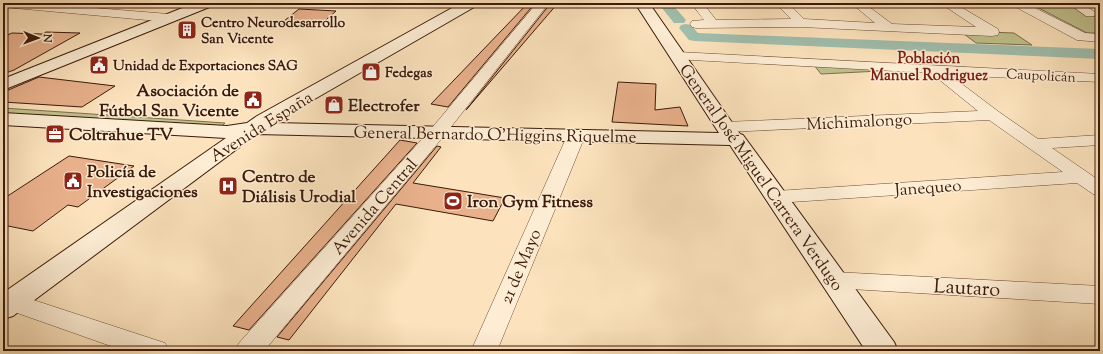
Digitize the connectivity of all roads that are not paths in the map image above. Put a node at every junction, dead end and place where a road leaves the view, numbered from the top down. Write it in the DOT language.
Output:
graph roads {
  1 [pos="207,3"];
  2 [pos="471,3"];
  3 [pos="543,3"];
  4 [pos="642,3"];
  5 [pos="697,3"];
  6 [pos="780,3"];
  7 [pos="857,3"];
  8 [pos="946,3"];
  9 [pos="1016,3"];
  10 [pos="1074,3"];
  11 [pos="3,4"];
  12 [pos="33,5"];
  13 [pos="1090,13"];
  14 [pos="3,15"];
  15 [pos="169,18"];
  16 [pos="712,23"];
  17 [pos="801,23"];
  18 [pos="696,24"];
  19 [pos="889,27"];
  20 [pos="1100,38"];
  21 [pos="678,56"];
  22 [pos="934,69"];
  23 [pos="1100,78"];
  24 [pos="3,85"];
  25 [pos="3,105"];
  26 [pos="993,115"];
  27 [pos="3,119"];
  28 [pos="253,128"];
  29 [pos="731,133"];
  30 [pos="437,134"];
  31 [pos="576,136"];
  32 [pos="1100,140"];
  33 [pos="1035,144"];
  34 [pos="1080,176"];
  35 [pos="1100,190"];
  36 [pos="776,197"];
  37 [pos="834,280"];
  38 [pos="1100,295"];
  39 [pos="8,305"];
  40 [pos="156,351"];
  41 [pos="248,351"];
  42 [pos="484,351"];
  43 [pos="883,351"];
  1 -- 15 [label="street"];
  2 -- 28 [label="street, Avenida España"];
  3 -- 30 [label="street, Avenida Central"];
  4 -- 21 [label="street, General José Miguel Carrera Verdugo"];
  5 -- 16 [label="street"];
  6 -- 17 [label="street"];
  7 -- 19 [label="street"];
  8 -- 19 [label="street"];
  9 -- 20 [label="street"];
  10 -- 13 [label="street"];
  11 -- 12 [label="street"];
  12 -- 14 [label="street"];
  12 -- 15 [label="street"];
  15 -- 24 [label="street"];
  16 -- 17 [label="street"];
  16 -- 18 [label="street"];
  17 -- 19 [label="street"];
  21 -- 22 [label="street, Caupolicán"];
  21 -- 29 [label="street, General José Miguel Carrera Verdugo"];
  22 -- 23 [label="street, Caupolicán"];
  22 -- 26 [label="street"];
  25 -- 28 [label="street, General Bernardo O'Higgins Riquelme"];
  26 -- 29 [label="street, Michimalongo"];
  26 -- 33 [label="street"];
  27 -- 28 [label="street, General Bernardo O'Higgins Riquelme"];
  28 -- 30 [label="street, General Bernardo O'Higgins Riquelme"];
  28 -- 39 [label="street, Avenida España"];
  29 -- 31 [label="street, General Bernardo O'Higgins Riquelme"];
  29 -- 36 [label="street, General José Miguel Carrera Verdugo"];
  30 -- 31 [label="street, General Bernardo O'Higgins Riquelme"];
  30 -- 41 [label="street, Avenida Central"];
  31 -- 42 [label="street, 21 de Mayo"];
  32 -- 33 [label="street"];
  33 -- 34 [label="street"];
  34 -- 35 [label="street"];
  34 -- 36 [label="street, Janequeo"];
  36 -- 37 [label="street, General José Miguel Carrera Verdugo"];
  37 -- 38 [label="street, Lautaro"];
  37 -- 43 [label="street, General José Miguel Carrera Verdugo"];
  39 -- 40 [label="street"];
}
